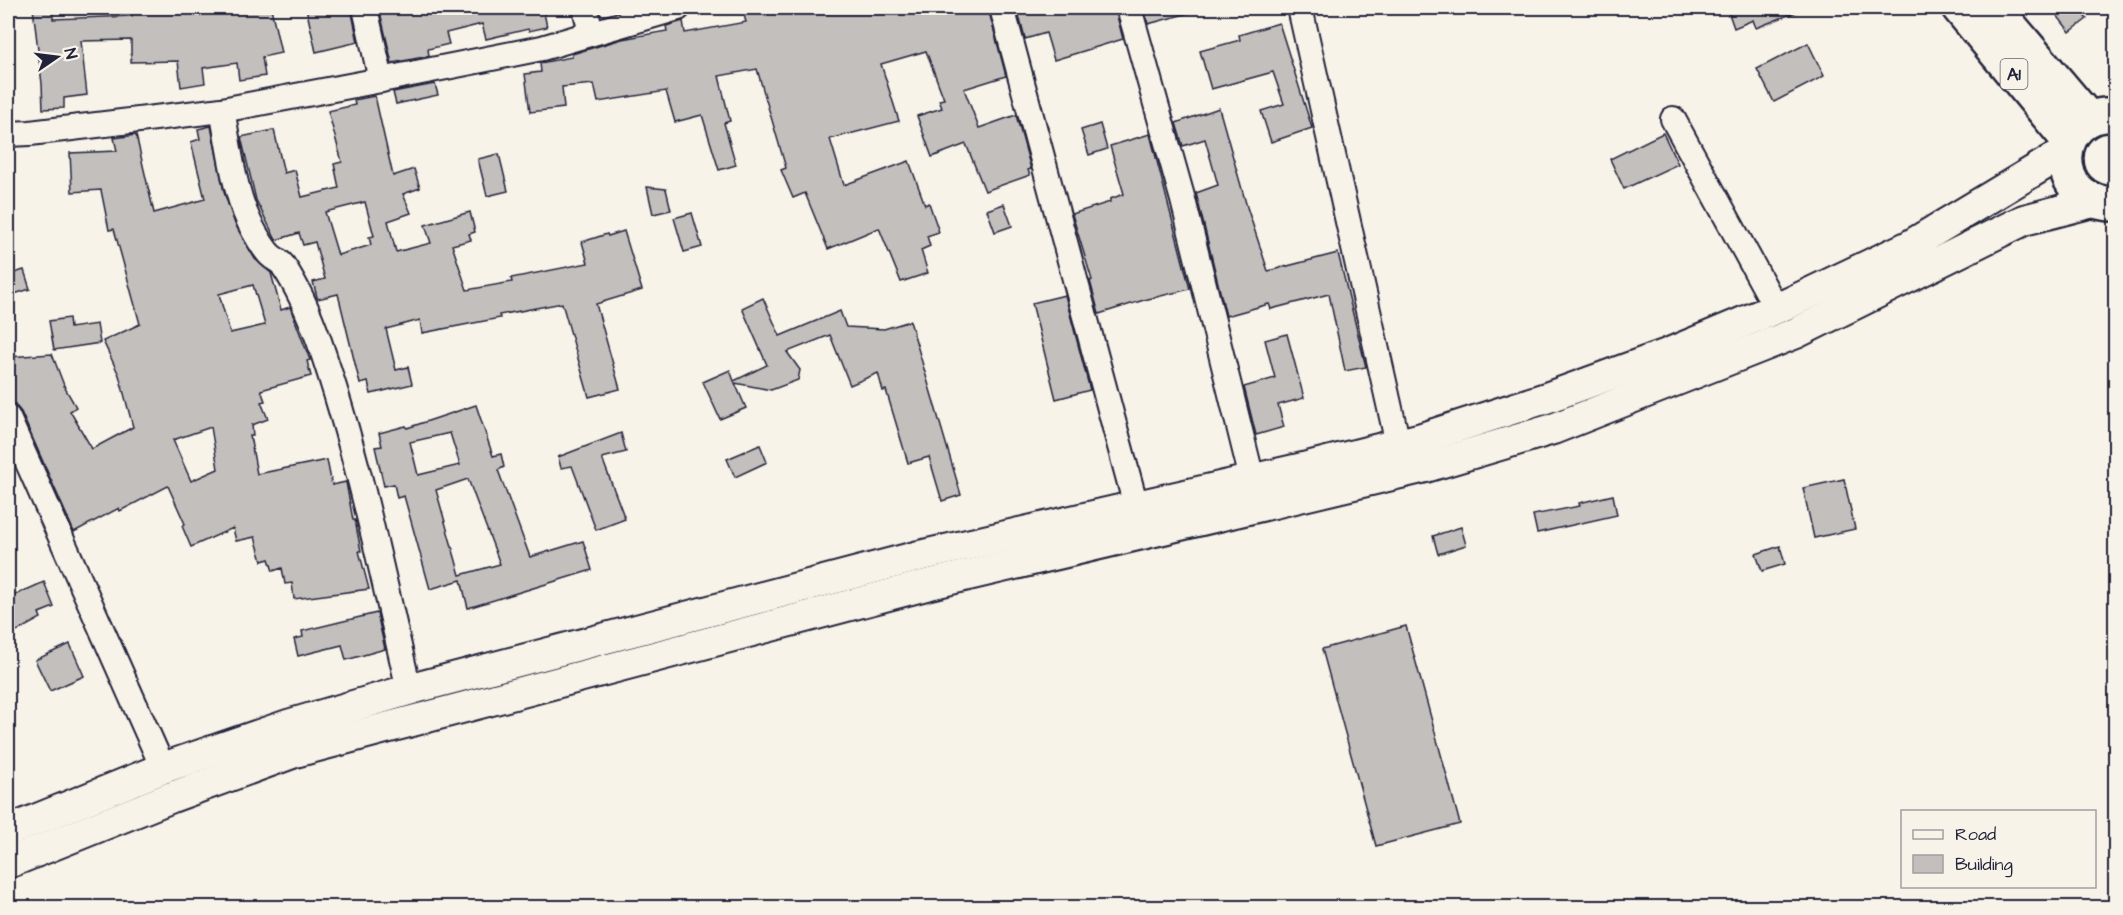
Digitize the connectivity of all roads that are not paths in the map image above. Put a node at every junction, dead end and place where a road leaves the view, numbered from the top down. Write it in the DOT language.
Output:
graph roads {
  1 [pos="365,8"];
  2 [pos="585,8"];
  3 [pos="678,8"];
  4 [pos="1002,8"];
  5 [pos="1129,8"];
  6 [pos="1300,8"];
  7 [pos="1959,8"];
  8 [pos="1995,8"];
  9 [pos="591,33"];
  10 [pos="381,80"];
  11 [pos="222,110"];
  12 [pos="1673,119"];
  13 [pos="2084,132"];
  14 [pos="8,134"];
  15 [pos="2110,203"];
  16 [pos="1776,308"];
  17 [pos="8,418"];
  18 [pos="1398,444"];
  19 [pos="1251,479"];
  20 [pos="1136,506"];
  21 [pos="409,690"];
  22 [pos="163,768"];
  23 [pos="8,831"];
  24 [pos="8,863"];
  1 -- 10 [label="street"];
  2 -- 9 [label="street"];
  3 -- 9 [label="street"];
  4 -- 20 [label="street"];
  5 -- 19 [label="street"];
  6 -- 18 [label="street"];
  7 -- 13 [label="highway, A1"];
  8 -- 13 [label="highway, A1"];
  9 -- 10 [label="street"];
  10 -- 11 [label="street"];
  11 -- 14 [label="street"];
  11 -- 21 [label="street"];
  12 -- 16 [label="street"];
  13 -- 15 [label="highway"];
  13 -- 16 [label="main road"];
  15 -- 24 [label="main road"];
  16 -- 18 [label="main road"];
  17 -- 22 [label="street"];
  18 -- 19 [label="main road"];
  19 -- 20 [label="main road"];
  20 -- 21 [label="main road"];
  21 -- 22 [label="main road"];
  22 -- 23 [label="main road"];
}
